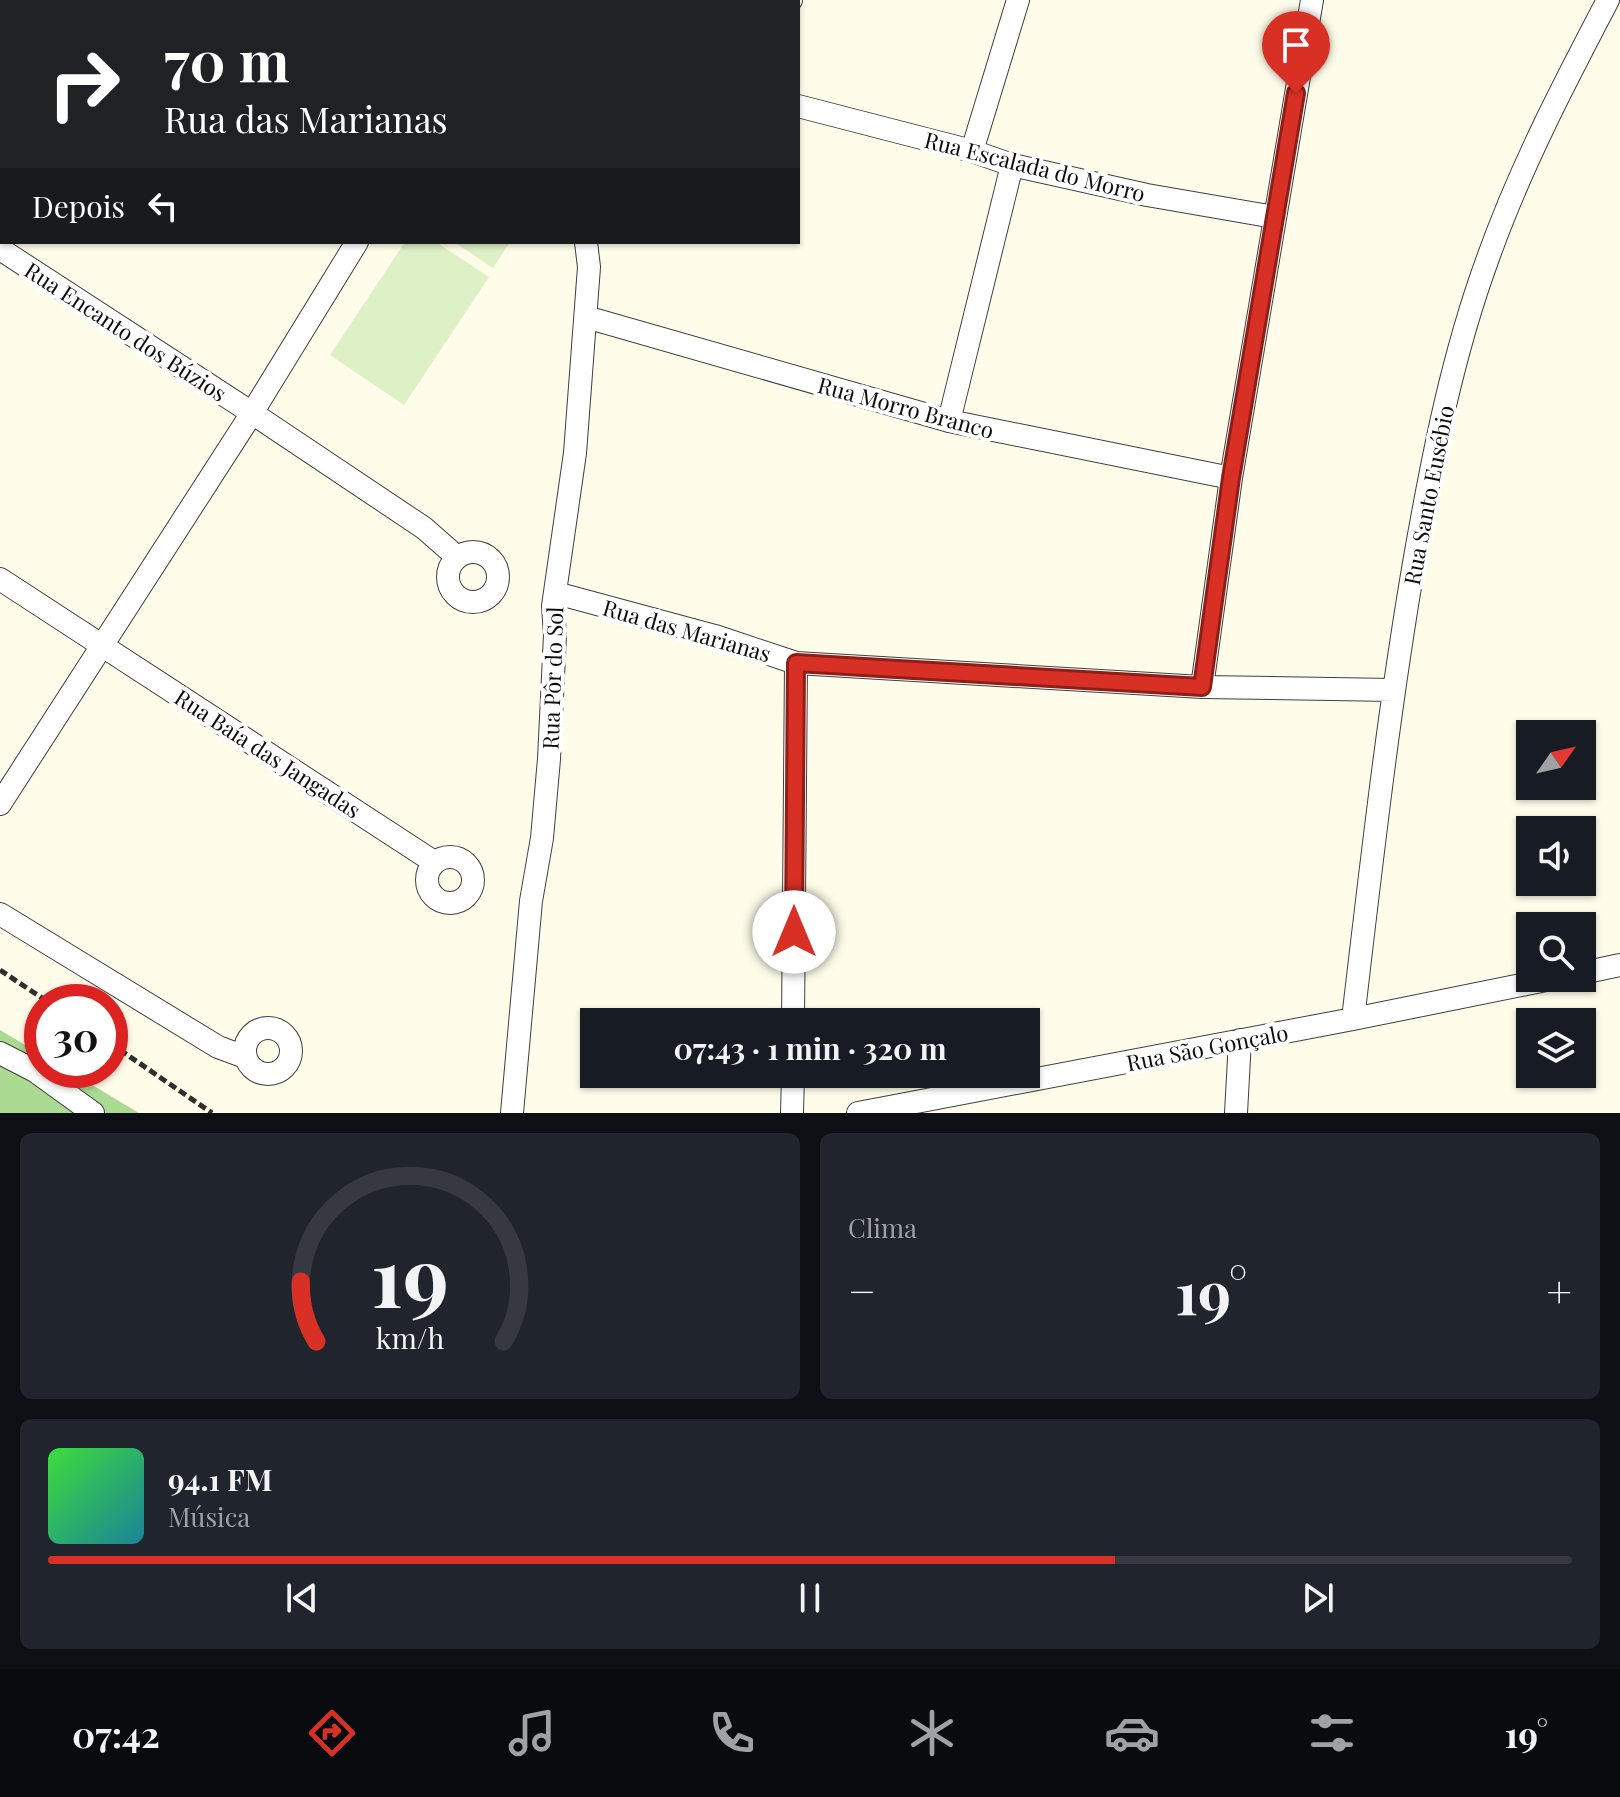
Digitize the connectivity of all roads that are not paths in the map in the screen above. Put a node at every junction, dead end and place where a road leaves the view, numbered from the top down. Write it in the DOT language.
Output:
graph roads {
  1 [pos="1018,0"];
  2 [pos="1312,0"];
  3 [pos="1608,0"];
  4 [pos="800,107"];
  5 [pos="972,151"];
  6 [pos="1012,165"];
  7 [pos="1274,217"];
  8 [pos="356,244"];
  9 [pos="586,244"];
  10 [pos="605,244"];
  11 [pos="0,249"];
  12 [pos="589,267"];
  13 [pos="586,317"];
  14 [pos="252,413"];
  15 [pos="949,421"];
  16 [pos="1231,478"];
  17 [pos="457,557"];
  18 [pos="0,579"];
  19 [pos="556,593"];
  20 [pos="102,644"];
  21 [pos="796,663"];
  22 [pos="1202,687"];
  23 [pos="1393,690"];
  24 [pos="0,804"];
  25 [pos="434,862"];
  26 [pos="0,914"];
  27 [pos="1620,965"];
  28 [pos="1596,970"];
  29 [pos="1516,986"];
  30 [pos="793,1008"];
  31 [pos="1353,1019"];
  32 [pos="1240,1040"];
  33 [pos="0,1053"];
  34 [pos="245,1057"];
  35 [pos="793,1088"];
  36 [pos="866,1112"];
  37 [pos="93,1113"];
  38 [pos="512,1113"];
  39 [pos="792,1113"];
  40 [pos="1236,1113"];
  1 -- 5 [label="street"];
  2 -- 7 [label="street"];
  3 -- 23 [label="street, Rua Santo Eusébio"];
  4 -- 5 [label="street, Rua Escalada do Morro"];
  5 -- 6 [label="street, Rua Escalada do Morro"];
  6 -- 7 [label="street, Rua Escalada do Morro"];
  6 -- 15 [label="street"];
  7 -- 16 [label="street"];
  8 -- 14 [label="street, Rua Encanto dos Búzios"];
  9 -- 12 [label="street, Rua Pôr do Sol"];
  10 -- 12 [label="street"];
  11 -- 14 [label="street, Rua Encanto dos Búzios"];
  12 -- 13 [label="street, Rua Pôr do Sol"];
  13 -- 15 [label="street, Rua Morro Branco"];
  13 -- 19 [label="street, Rua Pôr do Sol"];
  14 -- 17 [label="street, Rua Encanto dos Búzios"];
  14 -- 20 [label="street"];
  15 -- 16 [label="street, Rua Morro Branco"];
  16 -- 22 [label="street"];
  18 -- 20 [label="street, Rua Baía das Jangadas"];
  19 -- 21 [label="street, Rua das Marianas"];
  19 -- 38 [label="street, Rua Pôr do Sol"];
  20 -- 24 [label="street"];
  20 -- 25 [label="street, Rua Baía das Jangadas"];
  21 -- 22 [label="street, Rua das Marianas"];
  21 -- 30 [label="street"];
  22 -- 23 [label="street, Rua das Marianas"];
  23 -- 31 [label="street, Rua Santo Eusébio"];
  26 -- 34 [label="street"];
  27 -- 28 [label="street"];
  29 -- 31 [label="street, Rua São Gonçalo"];
  31 -- 32 [label="street, Rua São Gonçalo"];
  32 -- 36 [label="street, Rua São Gonçalo"];
  32 -- 40 [label="street"];
  33 -- 37 [label="street"];
  35 -- 39 [label="street"];
}
